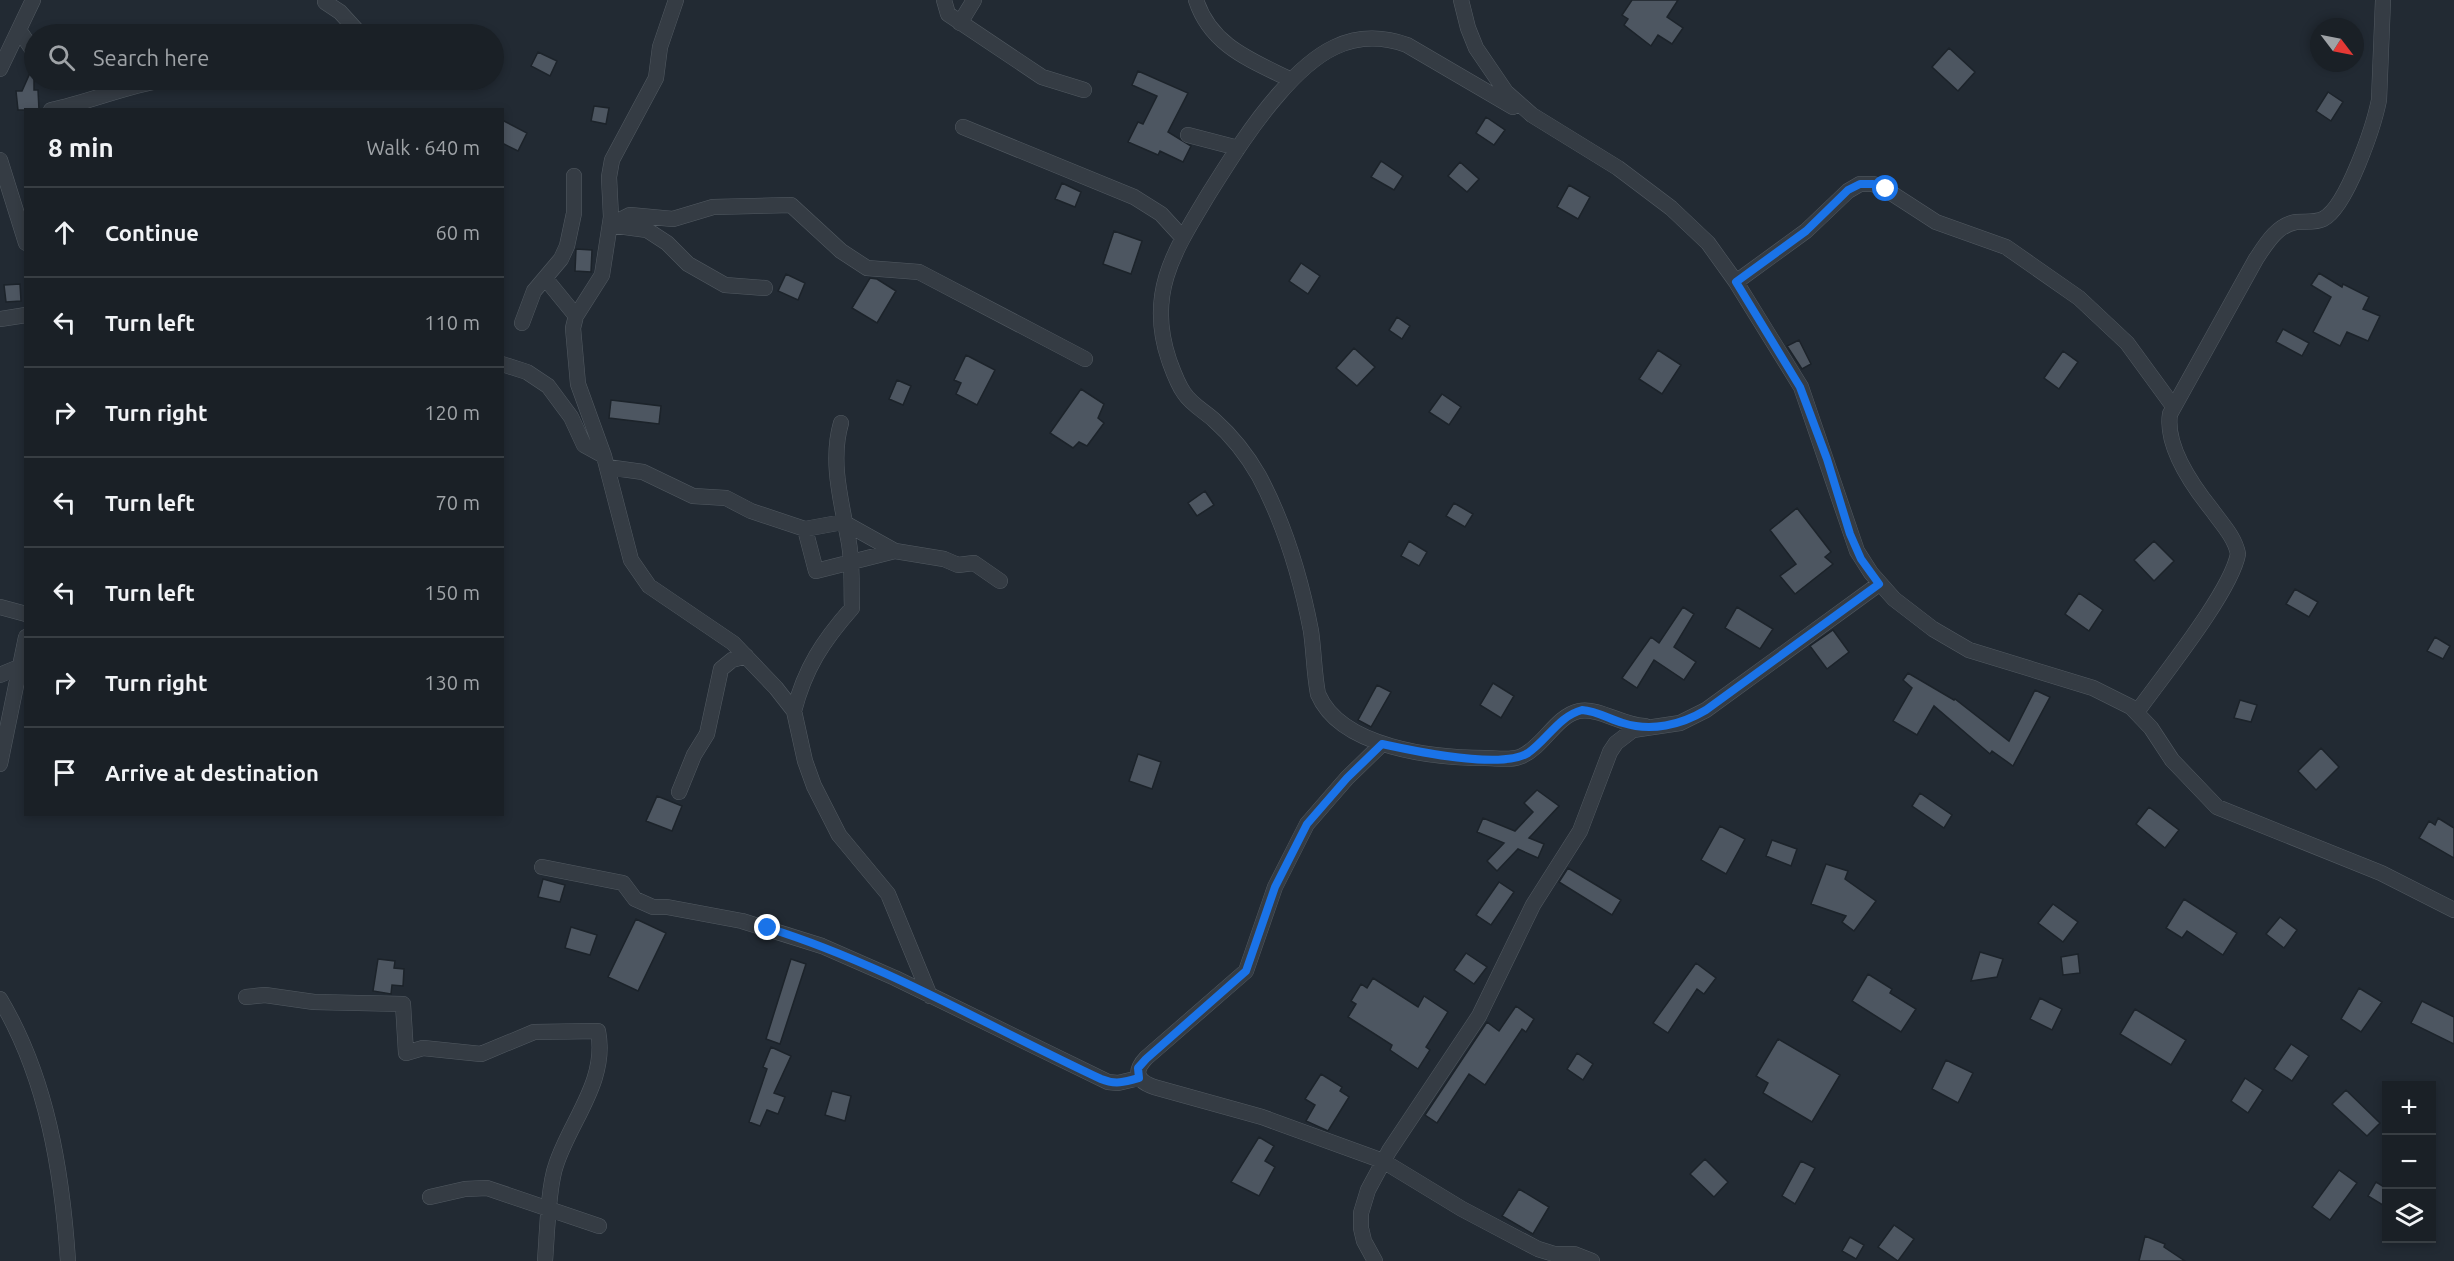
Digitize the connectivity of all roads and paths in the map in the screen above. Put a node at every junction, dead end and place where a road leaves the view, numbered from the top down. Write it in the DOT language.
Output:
graph roads {
  1 [pos="33,0"];
  2 [pos="676,0"];
  3 [pos="944,0"];
  4 [pos="974,0"];
  5 [pos="1196,0"];
  6 [pos="1461,0"];
  7 [pos="2383,0"];
  8 [pos="325,2"];
  9 [pos="960,23"];
  10 [pos="351,24"];
  11 [pos="18,30"];
  12 [pos="24,38"];
  13 [pos="0,69"];
  14 [pos="1291,80"];
  15 [pos="106,90"];
  16 [pos="1084,90"];
  17 [pos="62,108"];
  18 [pos="1532,115"];
  19 [pos="963,127"];
  20 [pos="1188,135"];
  21 [pos="1238,147"];
  22 [pos="0,160"];
  23 [pos="574,176"];
  24 [pos="610,225"];
  25 [pos="24,237"];
  26 [pos="1183,238"];
  27 [pos="545,278"];
  28 [pos="1736,282"];
  29 [pos="765,288"];
  30 [pos="24,315"];
  31 [pos="576,316"];
  32 [pos="0,319"];
  33 [pos="522,322"];
  34 [pos="1085,359"];
  35 [pos="504,365"];
  36 [pos="2173,406"];
  37 [pos="841,423"];
  38 [pos="606,461"];
  39 [pos="843,522"];
  40 [pos="805,529"];
  41 [pos="895,551"];
  42 [pos="850,564"];
  43 [pos="1000,581"];
  44 [pos="1879,584"];
  45 [pos="0,607"];
  46 [pos="24,613"];
  47 [pos="24,646"];
  48 [pos="746,656"];
  49 [pos="19,667"];
  50 [pos="0,675"];
  51 [pos="776,688"];
  52 [pos="799,690"];
  53 [pos="794,711"];
  54 [pos="2137,712"];
  55 [pos="1645,726"];
  56 [pos="1382,744"];
  57 [pos="0,764"];
  58 [pos="679,792"];
  59 [pos="542,867"];
  60 [pos="2454,910"];
  61 [pos="930,996"];
  62 [pos="246,997"];
  63 [pos="0,999"];
  64 [pos="1139,1078"];
  65 [pos="1383,1161"];
  66 [pos="430,1197"];
  67 [pos="550,1209"];
  68 [pos="599,1226"];
  69 [pos="68,1261"];
  70 [pos="545,1261"];
  71 [pos="1375,1261"];
  72 [pos="1592,1261"];
  1 -- 11 [label="street"];
  2 -- 24 [label="street"];
  3 -- 9 [label="street"];
  4 -- 9 [label="street"];
  5 -- 14 [label="street"];
  6 -- 18 [label="street"];
  7 -- 36 [label="street"];
  8 -- 10 [label="street"];
  9 -- 16 [label="street"];
  11 -- 12 [label="street"];
  11 -- 13 [label="street"];
  14 -- 18 [label="street"];
  14 -- 21 [label="street"];
  15 -- 17 [label="street"];
  18 -- 28 [label="street"];
  19 -- 26 [label="street"];
  20 -- 21 [label="street"];
  21 -- 26 [label="street"];
  22 -- 25 [label="street"];
  23 -- 27 [label="street"];
  24 -- 29 [label="street"];
  24 -- 31 [label="street"];
  24 -- 34 [label="street"];
  26 -- 56 [label="street"];
  27 -- 31 [label="street"];
  27 -- 33 [label="street"];
  28 -- 36 [label="street"];
  28 -- 44 [label="street"];
  30 -- 32 [label="street"];
  31 -- 38 [label="street"];
  35 -- 38 [label="street"];
  36 -- 54 [label="street"];
  37 -- 39 [label="street"];
  38 -- 40 [label="street"];
  38 -- 48 [label="street"];
  39 -- 40 [label="street"];
  39 -- 41 [label="street"];
  39 -- 42 [label="street"];
  40 -- 42 [label="street"];
  41 -- 42 [label="street"];
  41 -- 43 [label="street"];
  42 -- 52 [label="street"];
  44 -- 54 [label="street"];
  44 -- 55 [label="street"];
  45 -- 46 [label="street"];
  47 -- 49 [label="street"];
  48 -- 51 [label="street"];
  48 -- 58 [label="street"];
  49 -- 50 [label="street"];
  49 -- 57 [label="street"];
  51 -- 52 [label="street"];
  51 -- 53 [label="street"];
  52 -- 53 [label="street"];
  53 -- 61 [label="street"];
  54 -- 60 [label="street"];
  55 -- 56 [label="street"];
  55 -- 65 [label="street"];
  56 -- 64 [label="street"];
  59 -- 61 [label="street"];
  61 -- 64 [label="street"];
  62 -- 67 [label="street"];
  63 -- 69 [label="street"];
  64 -- 65 [label="street"];
  65 -- 71 [label="street"];
  65 -- 72 [label="street"];
  66 -- 67 [label="street"];
  67 -- 68 [label="street"];
  67 -- 70 [label="street"];
}
